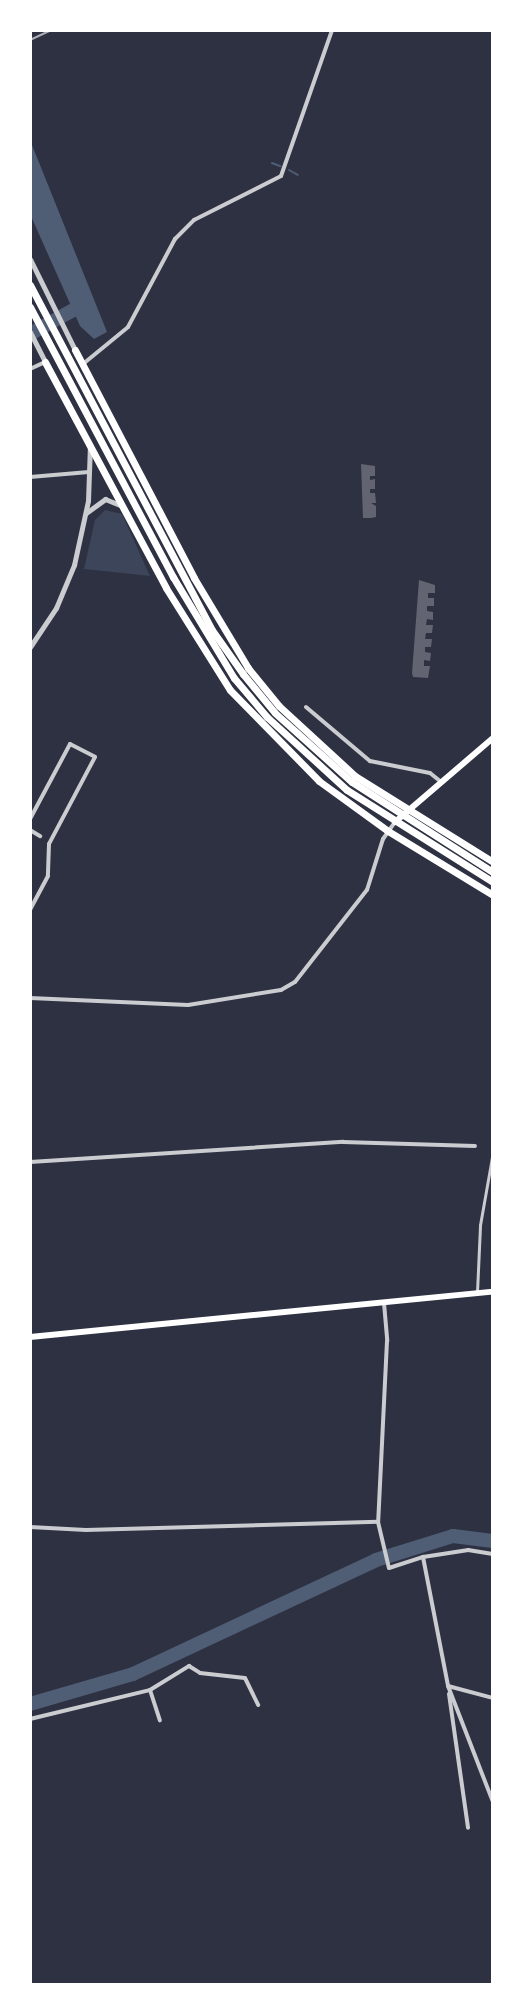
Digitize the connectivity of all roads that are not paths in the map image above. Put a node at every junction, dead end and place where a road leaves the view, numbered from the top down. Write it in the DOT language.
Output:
graph roads {
  1 [pos="332,30"];
  2 [pos="30,259"];
  3 [pos="30,285"];
  4 [pos="30,307"];
  5 [pos="30,332"];
  6 [pos="75,350"];
  7 [pos="67,356"];
  8 [pos="45,362"];
  9 [pos="83,364"];
  10 [pos="30,369"];
  11 [pos="82,406"];
  12 [pos="90,443"];
  13 [pos="124,444"];
  14 [pos="125,465"];
  15 [pos="90,472"];
  16 [pos="30,477"];
  17 [pos="126,511"];
  18 [pos="85,514"];
  19 [pos="166,588"];
  20 [pos="196,619"];
  21 [pos="30,647"];
  22 [pos="306,707"];
  23 [pos="266,729"];
  24 [pos="493,738"];
  25 [pos="290,740"];
  26 [pos="326,761"];
  27 [pos="344,765"];
  28 [pos="320,767"];
  29 [pos="441,782"];
  30 [pos="328,788"];
  31 [pos="408,809"];
  32 [pos="30,819"];
  33 [pos="398,819"];
  34 [pos="30,830"];
  35 [pos="388,831"];
  36 [pos="40,836"];
  37 [pos="491,860"];
  38 [pos="493,871"];
  39 [pos="493,882"];
  40 [pos="493,895"];
  41 [pos="30,910"];
  42 [pos="30,998"];
  43 [pos="474,1146"];
  44 [pos="493,1151"];
  45 [pos="30,1162"];
  46 [pos="493,1292"];
  47 [pos="477,1294"];
  48 [pos="384,1303"];
  49 [pos="30,1337"];
  50 [pos="378,1522"];
  51 [pos="30,1527"];
  52 [pos="493,1554"];
  53 [pos="423,1557"];
  54 [pos="448,1686"];
  55 [pos="150,1690"];
  56 [pos="493,1698"];
  57 [pos="258,1705"];
  58 [pos="30,1719"];
  59 [pos="160,1720"];
  60 [pos="493,1802"];
  61 [pos="468,1828"];
  1 -- 9 [label="street"];
  2 -- 6 [label="street"];
  3 -- 7 [label="main road"];
  4 -- 11 [label="main road"];
  5 -- 8 [label="street"];
  6 -- 9 [label="main road"];
  7 -- 9 [label="main road"];
  7 -- 14 [label="main road"];
  8 -- 10 [label="street"];
  8 -- 12 [label="main road"];
  9 -- 13 [label="main road"];
  11 -- 12 [label="main road"];
  11 -- 20 [label="main road"];
  12 -- 15 [label="street"];
  12 -- 17 [label="main road"];
  13 -- 14 [label="main road"];
  13 -- 27 [label="main road"];
  14 -- 26 [label="main road"];
  15 -- 16 [label="street"];
  15 -- 18 [label="street"];
  17 -- 18 [label="street"];
  17 -- 19 [label="main road"];
  18 -- 21 [label="street"];
  19 -- 20 [label="main road"];
  19 -- 23 [label="main road"];
  20 -- 25 [label="main road"];
  22 -- 29 [label="street"];
  23 -- 25 [label="main road"];
  23 -- 30 [label="main road"];
  24 -- 29 [label="main road"];
  25 -- 28 [label="main road"];
  26 -- 27 [label="main road"];
  26 -- 33 [label="main road"];
  27 -- 31 [label="main road"];
  28 -- 30 [label="main road"];
  28 -- 33 [label="main road"];
  29 -- 31 [label="main road"];
  30 -- 35 [label="main road"];
  31 -- 33 [label="main road"];
  31 -- 37 [label="main road"];
  32 -- 41 [label="street"];
  33 -- 35 [label="street"];
  33 -- 38 [label="main road"];
  33 -- 39 [label="main road"];
  34 -- 36 [label="street"];
  35 -- 40 [label="main road"];
  35 -- 42 [label="street"];
  37 -- 38 [label="main road"];
  43 -- 45 [label="street"];
  44 -- 47 [label="street"];
  46 -- 47 [label="main road"];
  47 -- 48 [label="main road"];
  48 -- 49 [label="main road"];
  48 -- 50 [label="street"];
  50 -- 51 [label="street"];
  50 -- 53 [label="street"];
  52 -- 53 [label="street"];
  53 -- 54 [label="street"];
  54 -- 56 [label="street"];
  54 -- 60 [label="street"];
  54 -- 61 [label="street"];
  55 -- 57 [label="street"];
  55 -- 58 [label="street"];
  55 -- 59 [label="street"];
}
